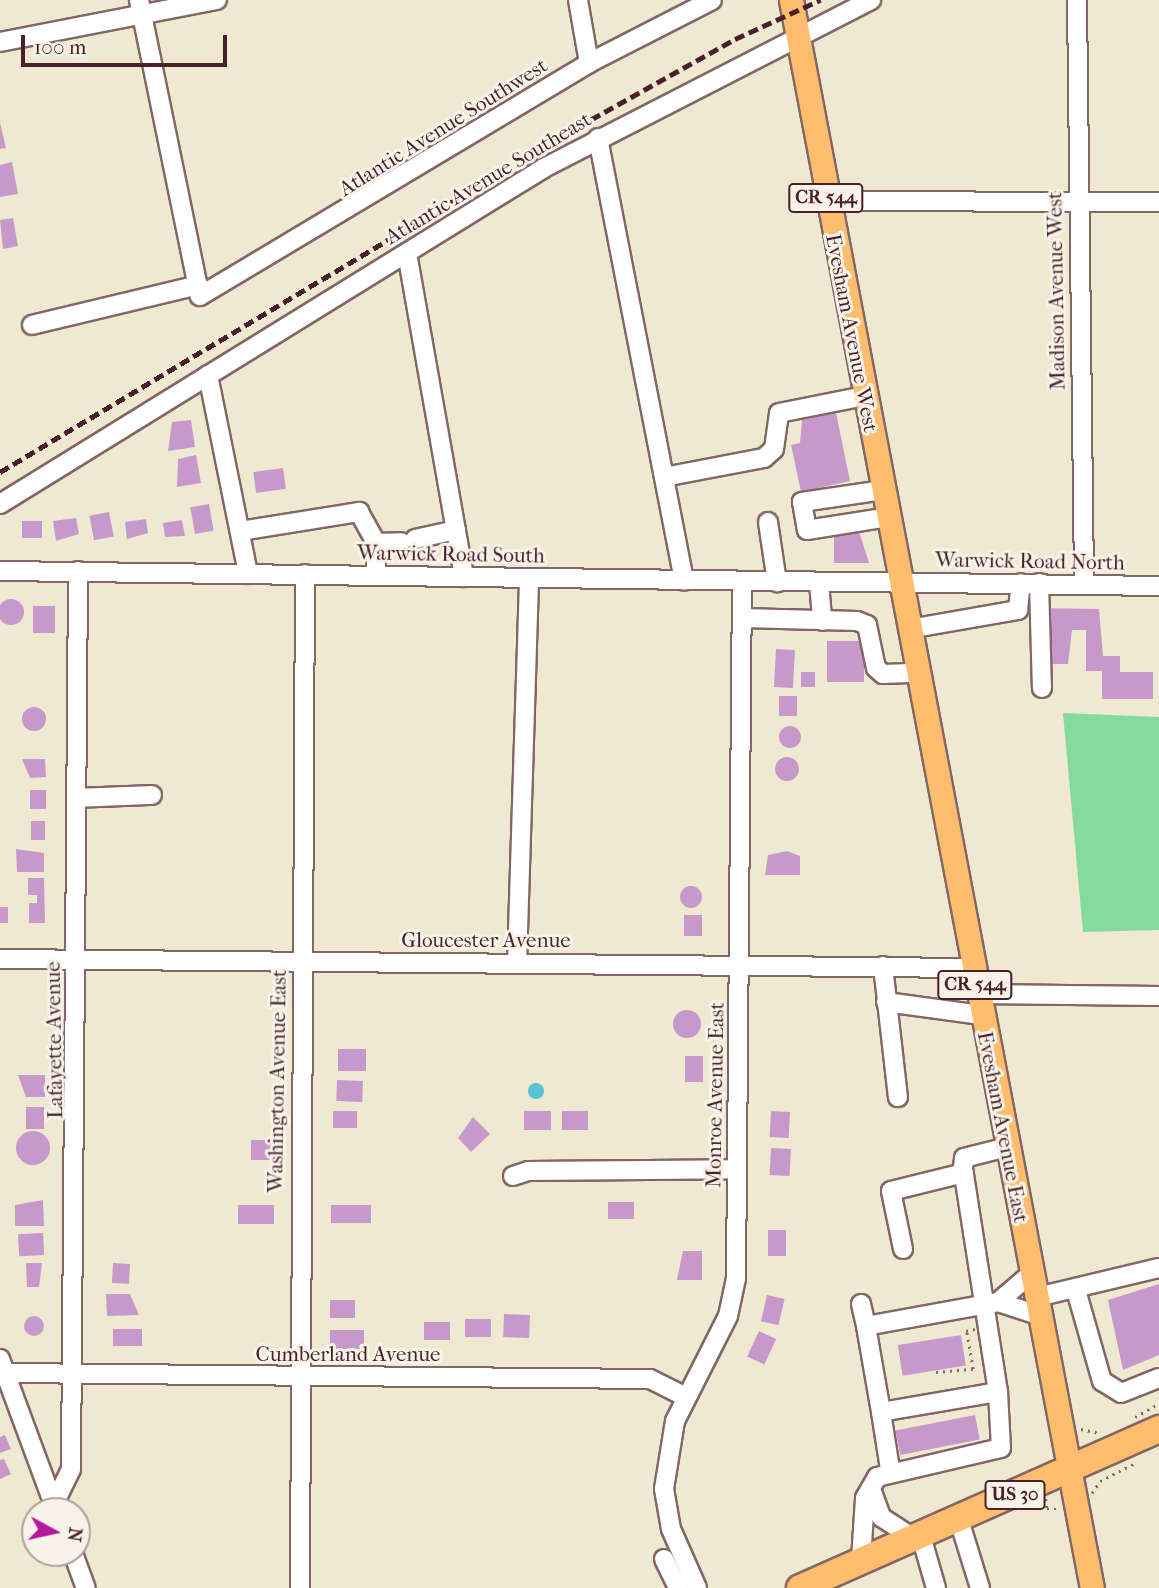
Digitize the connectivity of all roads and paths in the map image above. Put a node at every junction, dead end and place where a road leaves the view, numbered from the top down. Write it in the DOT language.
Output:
graph roads {
  1 [pos="217,0"];
  2 [pos="578,0"];
  3 [pos="712,0"];
  4 [pos="791,0"];
  5 [pos="871,0"];
  6 [pos="1077,0"];
  7 [pos="140,7"];
  8 [pos="798,33"];
  9 [pos="0,42"];
  10 [pos="589,64"];
  11 [pos="598,138"];
  12 [pos="827,201"];
  13 [pos="1078,202"];
  14 [pos="1159,202"];
  15 [pos="407,253"];
  16 [pos="199,291"];
  17 [pos="32,325"];
  18 [pos="208,375"];
  19 [pos="865,396"];
  20 [pos="664,477"];
  21 [pos="883,490"];
  22 [pos="0,504"];
  23 [pos="888,517"];
  24 [pos="768,522"];
  25 [pos="456,530"];
  26 [pos="240,531"];
  27 [pos="376,543"];
  28 [pos="0,570"];
  29 [pos="78,571"];
  30 [pos="248,573"];
  31 [pos="305,574"];
  32 [pos="376,576"];
  33 [pos="464,577"];
  34 [pos="529,578"];
  35 [pos="684,582"];
  36 [pos="742,582"];
  37 [pos="777,582"];
  38 [pos="1084,582"];
  39 [pos="819,583"];
  40 [pos="901,583"];
  41 [pos="1030,583"];
  42 [pos="1159,586"];
  43 [pos="742,618"];
  44 [pos="821,621"];
  45 [pos="909,629"];
  46 [pos="917,673"];
  47 [pos="1042,688"];
  48 [pos="152,794"];
  49 [pos="77,798"];
  50 [pos="0,959"];
  51 [pos="76,960"];
  52 [pos="301,962"];
  53 [pos="517,962"];
  54 [pos="739,963"];
  55 [pos="883,966"];
  56 [pos="972,968"];
  57 [pos="1159,996"];
  58 [pos="886,1002"];
  59 [pos="979,1004"];
  60 [pos="898,1097"];
  61 [pos="1007,1147"];
  62 [pos="737,1169"];
  63 [pos="964,1173"];
  64 [pos="513,1177"];
  65 [pos="903,1249"];
  66 [pos="1159,1268"];
  67 [pos="1032,1273"];
  68 [pos="1076,1290"];
  69 [pos="992,1303"];
  70 [pos="861,1304"];
  71 [pos="1039,1306"];
  72 [pos="866,1326"];
  73 [pos="3,1366"];
  74 [pos="74,1375"];
  75 [pos="300,1377"];
  76 [pos="1159,1378"];
  77 [pos="998,1392"];
  78 [pos="686,1397"];
  79 [pos="1159,1403"];
  80 [pos="881,1412"];
  81 [pos="1129,1420"];
  82 [pos="1110,1429"];
  83 [pos="1159,1429"];
  84 [pos="1065,1437"];
  85 [pos="890,1469"];
  86 [pos="1072,1471"];
  87 [pos="872,1489"];
  88 [pos="51,1497"];
  89 [pos="59,1497"];
  90 [pos="959,1520"];
  91 [pos="918,1537"];
  92 [pos="664,1559"];
  93 [pos="861,1559"];
  94 [pos="78,1567"];
  95 [pos="86,1588"];
  96 [pos="300,1588"];
  97 [pos="678,1588"];
  98 [pos="697,1588"];
  99 [pos="800,1588"];
  100 [pos="936,1588"];
  101 [pos="980,1588"];
  102 [pos="1092,1588"];
  1 -- 7 [label="street"];
  2 -- 10 [label="street"];
  3 -- 10 [label="street, Atlantic Avenue Southwest"];
  4 -- 8 [label="main road, Evesham Avenue West / CR 544"];
  5 -- 8 [label="street, Atlantic Avenue Southeast"];
  6 -- 13 [label="street, Madison Avenue West"];
  7 -- 9 [label="street"];
  7 -- 16 [label="street"];
  8 -- 11 [label="street, Atlantic Avenue Southeast"];
  8 -- 12 [label="main road, Evesham Avenue West / CR 544"];
  10 -- 16 [label="street, Atlantic Avenue Southwest"];
  11 -- 15 [label="street, Atlantic Avenue Southeast"];
  11 -- 20 [label="street"];
  12 -- 13 [label="street"];
  12 -- 19 [label="main road, Evesham Avenue West / CR 544"];
  13 -- 14 [label="street"];
  13 -- 38 [label="street, Madison Avenue West"];
  15 -- 18 [label="street, Atlantic Avenue Southeast"];
  15 -- 25 [label="street"];
  16 -- 17 [label="street, Atlantic Avenue Southwest"];
  18 -- 22 [label="street, Atlantic Avenue Southeast"];
  18 -- 26 [label="street"];
  19 -- 20 [label="street"];
  19 -- 21 [label="main road, Evesham Avenue West / CR 544"];
  20 -- 35 [label="street"];
  21 -- 23 [label="main road, Evesham Avenue West / CR 544"];
  21 -- 23 [label="street"];
  23 -- 40 [label="main road, Evesham Avenue West / CR 544"];
  24 -- 37 [label="street"];
  25 -- 27 [label="street"];
  25 -- 33 [label="street"];
  26 -- 27 [label="street"];
  26 -- 30 [label="street"];
  27 -- 32 [label="street"];
  28 -- 29 [label="street, Warwick Road South"];
  29 -- 30 [label="street, Warwick Road South"];
  29 -- 49 [label="street, Lafayette Avenue"];
  30 -- 31 [label="street, Warwick Road South"];
  31 -- 32 [label="street, Warwick Road South"];
  31 -- 52 [label="street, Washington Avenue East"];
  32 -- 33 [label="street, Warwick Road South"];
  33 -- 34 [label="street, Warwick Road South"];
  34 -- 35 [label="street, Warwick Road South"];
  34 -- 53 [label="street"];
  35 -- 36 [label="street, Warwick Road South"];
  36 -- 37 [label="street, Warwick Road South"];
  36 -- 43 [label="street, Monroe Avenue East"];
  37 -- 39 [label="street, Warwick Road South"];
  38 -- 41 [label="street, Warwick Road North"];
  38 -- 42 [label="street, Warwick Road North"];
  39 -- 40 [label="street, Warwick Road South"];
  39 -- 44 [label="street"];
  40 -- 41 [label="street, Warwick Road North"];
  40 -- 45 [label="main road, Evesham Avenue East / CR 544"];
  41 -- 45 [label="street"];
  41 -- 47 [label="street"];
  43 -- 44 [label="street"];
  43 -- 54 [label="street, Monroe Avenue East"];
  44 -- 46 [label="street"];
  45 -- 46 [label="main road, Evesham Avenue East / CR 544"];
  46 -- 56 [label="main road, Evesham Avenue East / CR 544"];
  48 -- 49 [label="street"];
  49 -- 51 [label="street, Lafayette Avenue"];
  50 -- 51 [label="street, Gloucester Avenue"];
  51 -- 52 [label="street, Gloucester Avenue"];
  51 -- 74 [label="street, Lafayette Avenue"];
  52 -- 53 [label="street, Gloucester Avenue"];
  52 -- 75 [label="street, Washington Avenue East"];
  53 -- 54 [label="street, Gloucester Avenue"];
  54 -- 55 [label="street, Gloucester Avenue"];
  54 -- 62 [label="street, Monroe Avenue East"];
  55 -- 56 [label="street, Gloucester Avenue"];
  55 -- 58 [label="street"];
  56 -- 59 [label="main road, Evesham Avenue East / CR 544"];
  57 -- 59 [label="street"];
  58 -- 59 [label="street"];
  58 -- 60 [label="street"];
  59 -- 61 [label="main road, Evesham Avenue East / CR 544"];
  61 -- 63 [label="street"];
  61 -- 67 [label="main road, Evesham Avenue East / CR 544"];
  62 -- 64 [label="street"];
  62 -- 78 [label="street, Monroe Avenue East"];
  63 -- 65 [label="street"];
  63 -- 69 [label="street"];
  66 -- 68 [label="street"];
  67 -- 69 [label="street"];
  67 -- 71 [label="main road, Evesham Avenue East / CR 544"];
  68 -- 71 [label="street"];
  68 -- 76 [label="street"];
  69 -- 71 [label="street"];
  69 -- 72 [label="street"];
  69 -- 77 [label="street"];
  70 -- 72 [label="street"];
  71 -- 84 [label="main road, Evesham Avenue East / CR 544"];
  72 -- 80 [label="street"];
  73 -- 74 [label="street, Cumberland Avenue"];
  73 -- 88 [label="street"];
  74 -- 75 [label="street, Cumberland Avenue"];
  74 -- 89 [label="street, Lafayette Avenue"];
  75 -- 78 [label="street, Cumberland Avenue"];
  75 -- 96 [label="street, Washington Avenue East"];
  77 -- 80 [label="street"];
  77 -- 85 [label="street"];
  78 -- 98 [label="street, Monroe Avenue East"];
  79 -- 81 [label="path"];
  80 -- 85 [label="street"];
  82 -- 84 [label="path"];
  83 -- 86 [label="highway, US 30"];
  84 -- 86 [label="main road, Evesham Avenue East / CR 544"];
  85 -- 87 [label="street"];
  86 -- 90 [label="highway, US 30"];
  86 -- 102 [label="main road, Evesham Avenue East / CR 544"];
  87 -- 91 [label="street"];
  87 -- 93 [label="street"];
  90 -- 91 [label="highway, US 30"];
  90 -- 101 [label="street"];
  91 -- 93 [label="highway, US 30"];
  91 -- 100 [label="street"];
  92 -- 97 [label="street"];
  93 -- 99 [label="highway, US 30"];
  94 -- 95 [label="street"];
}
